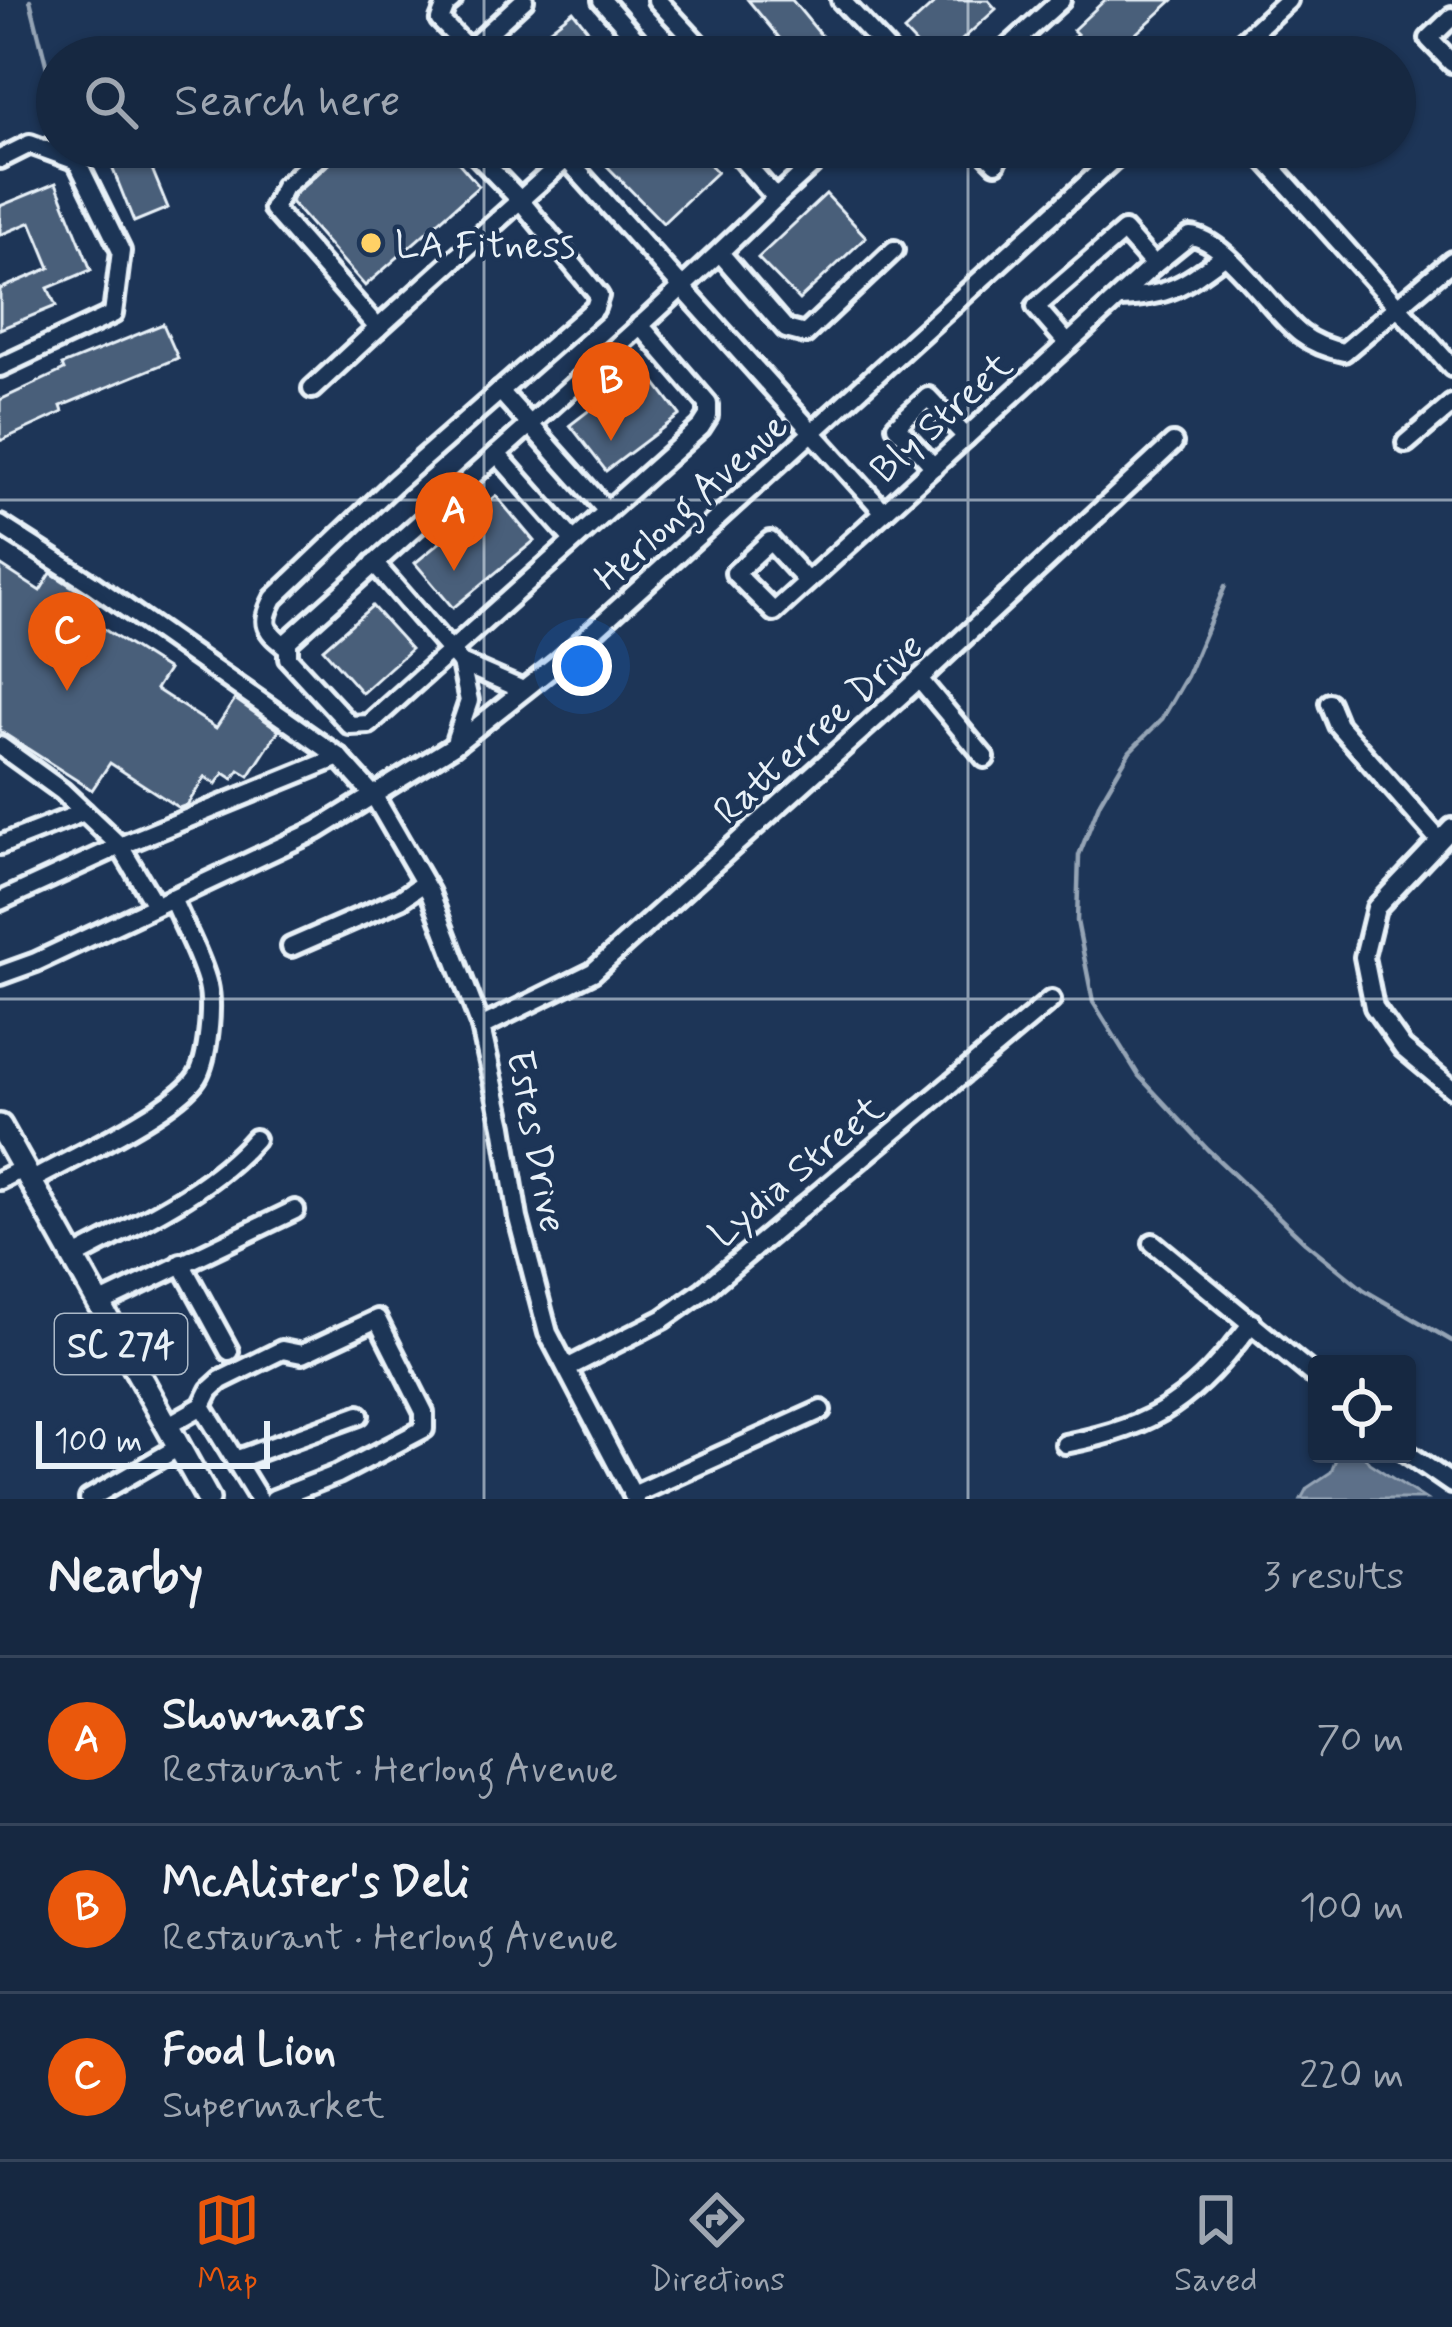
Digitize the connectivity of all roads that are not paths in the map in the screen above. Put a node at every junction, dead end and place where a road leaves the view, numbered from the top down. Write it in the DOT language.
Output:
graph roads {
  1 [pos="452,0"];
  2 [pos="524,0"];
  3 [pos="602,0"];
  4 [pos="657,0"];
  5 [pos="841,0"];
  6 [pos="1061,0"];
  7 [pos="1288,0"];
  8 [pos="1452,17"];
  9 [pos="456,36"];
  10 [pos="490,36"];
  11 [pos="634,36"];
  12 [pos="690,36"];
  13 [pos="874,36"];
  14 [pos="1021,36"];
  15 [pos="1249,36"];
  16 [pos="1452,63"];
  17 [pos="36,146"];
  18 [pos="0,159"];
  19 [pos="80,168"];
  20 [pos="306,168"];
  21 [pos="489,168"];
  22 [pos="551,168"];
  23 [pos="581,168"];
  24 [pos="750,168"];
  25 [pos="810,168"];
  26 [pos="1104,168"];
  27 [pos="1273,168"];
  28 [pos="776,198"];
  29 [pos="520,200"];
  30 [pos="894,250"];
  31 [pos="720,253"];
  32 [pos="1224,256"];
  33 [pos="1452,261"];
  34 [pos="1154,265"];
  35 [pos="682,287"];
  36 [pos="1120,298"];
  37 [pos="1397,307"];
  38 [pos="640,325"];
  39 [pos="378,328"];
  40 [pos="1068,344"];
  41 [pos="1452,367"];
  42 [pos="0,368"];
  43 [pos="311,389"];
  44 [pos="500,391"];
  45 [pos="1452,404"];
  46 [pos="530,424"];
  47 [pos="813,434"];
  48 [pos="966,437"];
  49 [pos="1174,443"];
  50 [pos="1406,443"];
  51 [pos="496,454"];
  52 [pos="934,466"];
  53 [pos="606,510"];
  54 [pos="884,512"];
  55 [pos="0,525"];
  56 [pos="572,540"];
  57 [pos="374,563"];
  58 [pos="807,581"];
  59 [pos="288,648"];
  60 [pos="455,656"];
  61 [pos="919,680"];
  62 [pos="523,690"];
  63 [pos="1329,703"];
  64 [pos="0,746"];
  65 [pos="453,746"];
  66 [pos="339,757"];
  67 [pos="985,758"];
  68 [pos="374,796"];
  69 [pos="84,812"];
  70 [pos="1445,834"];
  71 [pos="0,845"];
  72 [pos="120,846"];
  73 [pos="424,883"];
  74 [pos="0,901"];
  75 [pos="163,902"];
  76 [pos="291,947"];
  77 [pos="0,975"];
  78 [pos="1051,1000"];
  79 [pos="481,1028"];
  80 [pos="1452,1089"];
  81 [pos="0,1126"];
  82 [pos="255,1139"];
  83 [pos="27,1175"];
  84 [pos="0,1180"];
  85 [pos="295,1210"];
  86 [pos="1154,1244"];
  87 [pos="73,1258"];
  88 [pos="181,1262"];
  89 [pos="99,1304"];
  90 [pos="1252,1323"];
  91 [pos="229,1352"];
  92 [pos="567,1368"];
  93 [pos="1308,1370"];
  94 [pos="202,1406"];
  95 [pos="821,1410"];
  96 [pos="359,1415"];
  97 [pos="173,1437"];
  98 [pos="1065,1444"];
  99 [pos="1452,1459"];
  100 [pos="235,1460"];
  101 [pos="1416,1460"];
  102 [pos="1445,1480"];
  103 [pos="634,1497"];
  104 [pos="89,1499"];
  105 [pos="208,1499"];
  106 [pos="259,1499"];
  107 [pos="274,1499"];
  1 -- 9 [label="street"];
  2 -- 10 [label="street"];
  3 -- 11 [label="street"];
  4 -- 12 [label="street"];
  5 -- 13 [label="street"];
  6 -- 14 [label="street"];
  7 -- 15 [label="street"];
  8 -- 16 [label="street"];
  17 -- 18 [label="street"];
  19 -- 42 [label="street"];
  20 -- 39 [label="street"];
  21 -- 29 [label="street"];
  22 -- 29 [label="street"];
  23 -- 35 [label="street, Bly Street"];
  24 -- 28 [label="street"];
  25 -- 28 [label="street"];
  26 -- 47 [label="street, Herlong Avenue"];
  27 -- 37 [label="street"];
  28 -- 31 [label="street"];
  29 -- 39 [label="street"];
  29 -- 44 [label="street"];
  30 -- 31 [label="street"];
  31 -- 35 [label="street"];
  32 -- 34 [label="street, Bly Street"];
  32 -- 36 [label="street"];
  32 -- 37 [label="street"];
  33 -- 37 [label="street"];
  34 -- 36 [label="street, Bly Street"];
  34 -- 40 [label="street"];
  35 -- 38 [label="street"];
  35 -- 47 [label="street, Bly Street"];
  36 -- 40 [label="street, Bly Street"];
  37 -- 41 [label="street"];
  38 -- 46 [label="street"];
  38 -- 53 [label="street"];
  39 -- 43 [label="street"];
  40 -- 48 [label="street, Bly Street"];
  44 -- 46 [label="street"];
  44 -- 59 [label="street"];
  45 -- 50 [label="street"];
  46 -- 51 [label="street"];
  46 -- 53 [label="street"];
  47 -- 54 [label="street, Bly Street"];
  47 -- 62 [label="street, Herlong Avenue"];
  48 -- 52 [label="street, Bly Street"];
  48 -- 52 [label="street"];
  49 -- 61 [label="street, Ratterree Drive"];
  51 -- 56 [label="street"];
  51 -- 57 [label="street"];
  52 -- 54 [label="street, Bly Street"];
  53 -- 56 [label="street"];
  54 -- 58 [label="street"];
  55 -- 66 [label="street, Estes Drive"];
  56 -- 60 [label="street"];
  57 -- 59 [label="street"];
  57 -- 60 [label="street"];
  59 -- 60 [label="street"];
  60 -- 62 [label="street"];
  60 -- 65 [label="street"];
  61 -- 67 [label="street"];
  61 -- 79 [label="street, Ratterree Drive"];
  62 -- 65 [label="street, Herlong Avenue"];
  63 -- 70 [label="street"];
  64 -- 69 [label="street"];
  65 -- 68 [label="street, Herlong Avenue"];
  66 -- 68 [label="street, Estes Drive"];
  66 -- 72 [label="street"];
  68 -- 73 [label="street, Estes Drive"];
  68 -- 75 [label="street, Herlong Avenue"];
  69 -- 71 [label="street"];
  69 -- 72 [label="street"];
  70 -- 80 [label="street"];
  72 -- 74 [label="street"];
  72 -- 75 [label="street"];
  73 -- 76 [label="street"];
  73 -- 79 [label="street, Estes Drive"];
  75 -- 77 [label="street, Herlong Avenue"];
  75 -- 83 [label="street"];
  78 -- 92 [label="street, Lydia Street"];
  79 -- 92 [label="street, Estes Drive"];
  81 -- 83 [label="main road, SC 274"];
  82 -- 87 [label="street"];
  83 -- 84 [label="street"];
  83 -- 87 [label="main road, SC 274"];
  85 -- 88 [label="street"];
  86 -- 90 [label="street"];
  87 -- 89 [label="main road, SC 274"];
  88 -- 89 [label="street"];
  88 -- 91 [label="street"];
  89 -- 97 [label="main road, SC 274"];
  90 -- 93 [label="street"];
  90 -- 98 [label="street"];
  92 -- 103 [label="street, Estes Drive"];
  94 -- 97 [label="street"];
  94 -- 100 [label="street"];
  94 -- 107 [label="street"];
  95 -- 103 [label="street"];
  96 -- 100 [label="street"];
  97 -- 104 [label="street"];
  97 -- 105 [label="main road, SC 274"];
  99 -- 102 [label="street"];
  100 -- 106 [label="street"];
  101 -- 102 [label="street"];
}
